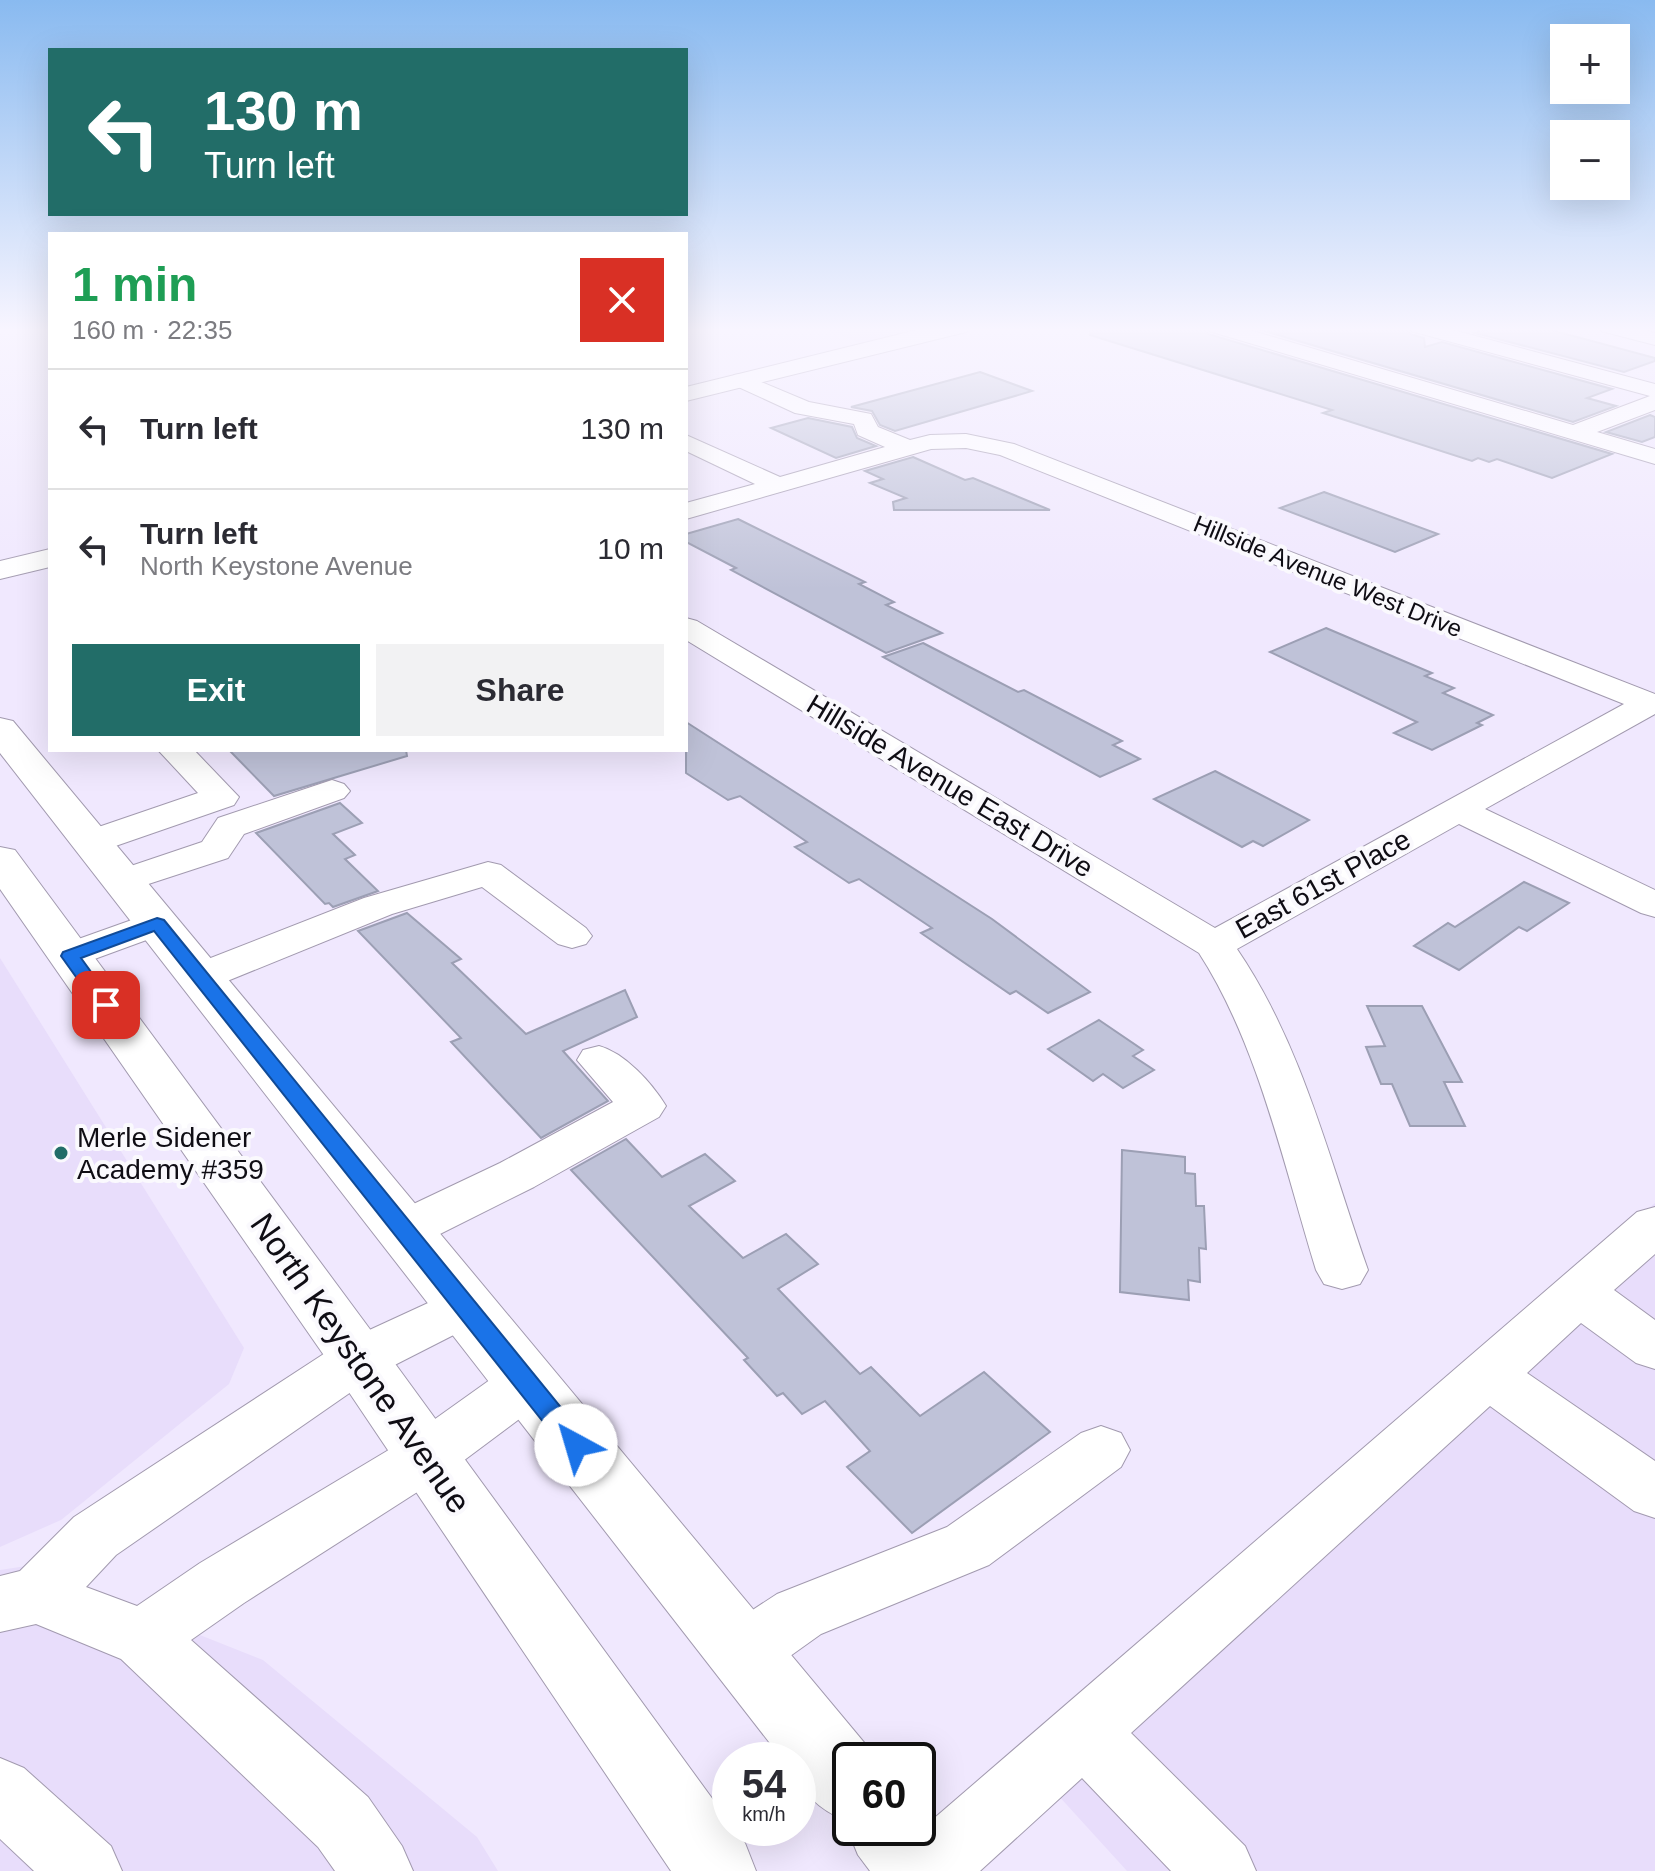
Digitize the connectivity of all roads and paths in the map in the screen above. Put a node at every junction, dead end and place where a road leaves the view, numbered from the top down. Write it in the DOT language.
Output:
graph roads {
  1 [pos="835,414"];
  2 [pos="1512,414"];
  3 [pos="1623,414"];
  4 [pos="1575,433"];
  5 [pos="688,443"];
  6 [pos="907,448"];
  7 [pos="1655,457"];
  8 [pos="778,485"];
  9 [pos="688,510"];
  10 [pos="48,540"];
  11 [pos="0,552"];
  12 [pos="48,558"];
  13 [pos="0,570"];
  14 [pos="688,628"];
  15 [pos="1653,704"];
  16 [pos="0,729"];
  17 [pos="177,752"];
  18 [pos="332,791"];
  19 [pos="1457,809"];
  20 [pos="91,842"];
  21 [pos="0,859"];
  22 [pos="124,881"];
  23 [pos="1655,905"];
  24 [pos="157,923"];
  25 [pos="572,936"];
  26 [pos="1214,945"];
  27 [pos="70,956"];
  28 [pos="200,977"];
  29 [pos="599,1060"];
  30 [pos="404,1230"];
  31 [pos="1647,1244"];
  32 [pos="1342,1270"];
  33 [pos="1583,1291"];
  34 [pos="465,1306"];
  35 [pos="1655,1348"];
  36 [pos="358,1359"];
  37 [pos="1488,1375"];
  38 [pos="527,1383"];
  39 [pos="1101,1450"];
  40 [pos="427,1456"];
  41 [pos="1655,1493"];
  42 [pos="19,1600"];
  43 [pos="143,1638"];
  44 [pos="742,1653"];
  45 [pos="1085,1733"];
  46 [pos="832,1763"];
  47 [pos="0,1792"];
  48 [pos="899,1846"];
  49 [pos="366,1867"];
  50 [pos="86,1871"];
  51 [pos="717,1871"];
  52 [pos="919,1871"];
  53 [pos="927,1871"];
  54 [pos="1220,1871"];
  1 -- 6 [label="street"];
  2 -- 4 [label="street"];
  3 -- 4 [label="street"];
  4 -- 7 [label="street"];
  5 -- 8 [label="street"];
  6 -- 8 [label="street, Hillside Avenue West Drive"];
  6 -- 15 [label="street, Hillside Avenue West Drive"];
  8 -- 9 [label="street, Hillside Avenue West Drive"];
  10 -- 11 [label="main road"];
  12 -- 13 [label="main road"];
  14 -- 26 [label="street, Hillside Avenue East Drive"];
  15 -- 19 [label="street, East 61st Place"];
  16 -- 20 [label="main road"];
  17 -- 20 [label="street"];
  18 -- 22 [label="street"];
  19 -- 23 [label="street"];
  19 -- 26 [label="street, East 61st Place"];
  20 -- 22 [label="main road"];
  21 -- 27 [label="main road, North Keystone Avenue"];
  22 -- 24 [label="main road"];
  24 -- 27 [label="street"];
  24 -- 28 [label="main road"];
  25 -- 28 [label="street"];
  26 -- 32 [label="street, East 61st Place"];
  27 -- 36 [label="main road, North Keystone Avenue"];
  28 -- 30 [label="main road"];
  29 -- 30 [label="street"];
  30 -- 34 [label="main road"];
  31 -- 33 [label="street"];
  33 -- 35 [label="street"];
  33 -- 37 [label="street"];
  34 -- 36 [label="street"];
  34 -- 38 [label="main road"];
  36 -- 40 [label="main road, North Keystone Avenue"];
  36 -- 42 [label="street"];
  37 -- 41 [label="street"];
  37 -- 45 [label="street"];
  38 -- 40 [label="street"];
  38 -- 44 [label="main road"];
  39 -- 44 [label="street"];
  40 -- 43 [label="street"];
  40 -- 51 [label="main road, North Keystone Avenue"];
  42 -- 43 [label="street"];
  43 -- 49 [label="street"];
  44 -- 46 [label="main road"];
  45 -- 53 [label="street"];
  45 -- 54 [label="street"];
  47 -- 50 [label="street"];
  48 -- 52 [label="main road"];
}
